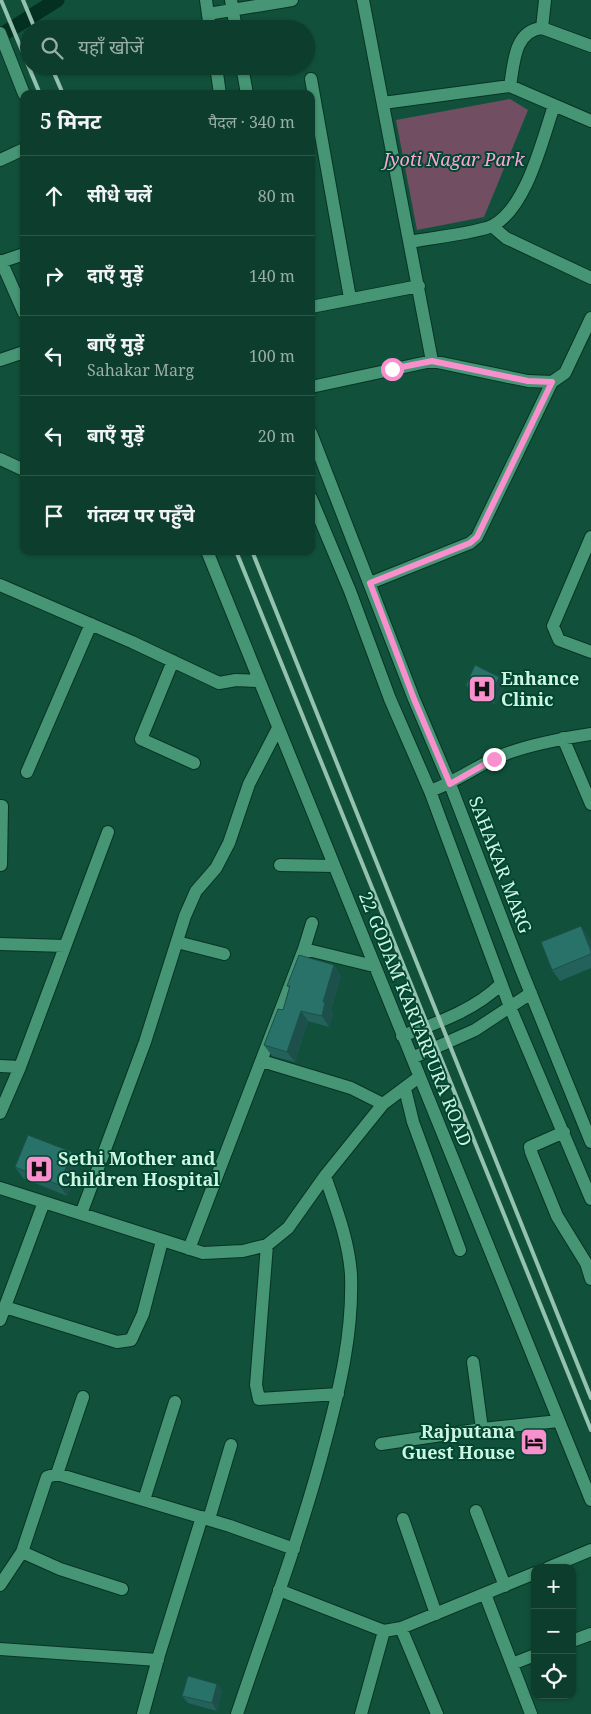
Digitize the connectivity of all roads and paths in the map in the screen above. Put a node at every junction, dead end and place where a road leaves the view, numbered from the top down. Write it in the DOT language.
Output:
graph roads {
  1 [pos="206,0"];
  2 [pos="292,0"];
  3 [pos="364,0"];
  4 [pos="545,0"];
  5 [pos="232,5"];
  6 [pos="208,14"];
  7 [pos="209,20"];
  8 [pos="234,20"];
  9 [pos="542,28"];
  10 [pos="0,32"];
  11 [pos="591,46"];
  12 [pos="217,75"];
  13 [pos="244,75"];
  14 [pos="311,80"];
  15 [pos="510,86"];
  16 [pos="23,90"];
  17 [pos="219,90"];
  18 [pos="246,90"];
  19 [pos="312,90"];
  20 [pos="384,104"];
  21 [pos="554,106"];
  22 [pos="591,121"];
  23 [pos="316,135"];
  24 [pos="20,151"];
  25 [pos="0,160"];
  26 [pos="492,226"];
  27 [pos="410,242"];
  28 [pos="20,255"];
  29 [pos="0,261"];
  30 [pos="591,278"];
  31 [pos="419,286"];
  32 [pos="350,298"];
  33 [pos="20,304"];
  34 [pos="315,306"];
  35 [pos="591,318"];
  36 [pos="20,353"];
  37 [pos="0,360"];
  38 [pos="432,361"];
  39 [pos="552,382"];
  40 [pos="315,386"];
  41 [pos="315,443"];
  42 [pos="0,459"];
  43 [pos="20,468"];
  44 [pos="315,508"];
  45 [pos="591,537"];
  46 [pos="209,555"];
  47 [pos="587,564"];
  48 [pos="370,583"];
  49 [pos="0,586"];
  50 [pos="91,624"];
  51 [pos="591,652"];
  52 [pos="173,662"];
  53 [pos="260,681"];
  54 [pos="278,728"];
  55 [pos="591,734"];
  56 [pos="563,738"];
  57 [pos="194,763"];
  58 [pos="27,772"];
  59 [pos="450,784"];
  60 [pos="430,791"];
  61 [pos="591,804"];
  62 [pos="0,806"];
  63 [pos="108,832"];
  64 [pos="1,865"];
  65 [pos="280,865"];
  66 [pos="334,866"];
  67 [pos="312,923"];
  68 [pos="177,942"];
  69 [pos="0,944"];
  70 [pos="65,946"];
  71 [pos="304,949"];
  72 [pos="224,954"];
  73 [pos="374,966"];
  74 [pos="501,984"];
  75 [pos="531,993"];
  76 [pos="510,1007"];
  77 [pos="402,1036"];
  78 [pos="412,1058"];
  79 [pos="262,1061"];
  80 [pos="0,1066"];
  81 [pos="20,1067"];
  82 [pos="419,1077"];
  83 [pos="405,1089"];
  84 [pos="383,1104"];
  85 [pos="0,1113"];
  86 [pos="564,1132"];
  87 [pos="591,1142"];
  88 [pos="325,1176"];
  89 [pos="0,1188"];
  90 [pos="591,1199"];
  91 [pos="44,1202"];
  92 [pos="81,1214"];
  93 [pos="162,1241"];
  94 [pos="267,1244"];
  95 [pos="189,1249"];
  96 [pos="460,1250"];
  97 [pos="591,1279"];
  98 [pos="5,1307"];
  99 [pos="0,1320"];
  100 [pos="473,1362"];
  101 [pos="338,1394"];
  102 [pos="83,1397"];
  103 [pos="175,1402"];
  104 [pos="559,1421"];
  105 [pos="482,1429"];
  106 [pos="381,1444"];
  107 [pos="231,1445"];
  108 [pos="57,1474"];
  109 [pos="144,1500"];
  110 [pos="591,1500"];
  111 [pos="476,1511"];
  112 [pos="206,1518"];
  113 [pos="402,1519"];
  114 [pos="294,1549"];
  115 [pos="591,1550"];
  116 [pos="22,1552"];
  117 [pos="558,1564"];
  118 [pos="531,1575"];
  119 [pos="0,1585"];
  120 [pos="505,1586"];
  121 [pos="122,1589"];
  122 [pos="279,1590"];
  123 [pos="485,1594"];
  124 [pos="436,1614"];
  125 [pos="402,1628"];
  126 [pos="384,1631"];
  127 [pos="591,1634"];
  128 [pos="576,1640"];
  129 [pos="0,1649"];
  130 [pos="531,1657"];
  131 [pos="158,1660"];
  132 [pos="512,1664"];
  133 [pos="143,1714"];
  134 [pos="237,1714"];
  135 [pos="361,1714"];
  136 [pos="437,1714"];
  137 [pos="531,1714"];
  1 -- 6 [label="street"];
  2 -- 5 [label="street"];
  3 -- 20 [label="street"];
  4 -- 9 [label="street"];
  5 -- 6 [label="street"];
  5 -- 8 [label="street"];
  6 -- 7 [label="street"];
  9 -- 11 [label="street"];
  9 -- 15 [label="street"];
  10 -- 16 [label="street"];
  12 -- 17 [label="street"];
  13 -- 18 [label="street"];
  14 -- 19 [label="street"];
  15 -- 20 [label="street"];
  15 -- 21 [label="street"];
  20 -- 27 [label="street"];
  21 -- 22 [label="street"];
  21 -- 26 [label="street"];
  23 -- 32 [label="street"];
  24 -- 25 [label="street"];
  26 -- 27 [label="street"];
  26 -- 30 [label="street"];
  27 -- 31 [label="street"];
  28 -- 29 [label="street"];
  29 -- 33 [label="street"];
  31 -- 32 [label="street"];
  31 -- 38 [label="street"];
  32 -- 34 [label="street"];
  35 -- 39 [label="street"];
  36 -- 37 [label="street"];
  38 -- 39 [label="street"];
  38 -- 40 [label="street"];
  39 -- 48 [label="street"];
  41 -- 48 [label="street, SAHAKAR MARG"];
  42 -- 43 [label="street"];
  44 -- 60 [label="street"];
  45 -- 47 [label="street"];
  46 -- 53 [label="street, 22 GODAM KARTARPURA ROAD"];
  47 -- 51 [label="street"];
  48 -- 59 [label="street, SAHAKAR MARG"];
  49 -- 50 [label="street"];
  50 -- 52 [label="street"];
  50 -- 58 [label="street"];
  52 -- 53 [label="street"];
  52 -- 57 [label="street"];
  53 -- 54 [label="street, 22 GODAM KARTARPURA ROAD"];
  54 -- 66 [label="street, 22 GODAM KARTARPURA ROAD"];
  54 -- 68 [label="street"];
  55 -- 56 [label="street"];
  56 -- 59 [label="street"];
  56 -- 61 [label="street"];
  59 -- 60 [label="street"];
  59 -- 75 [label="street, SAHAKAR MARG"];
  60 -- 74 [label="street"];
  62 -- 64 [label="street"];
  63 -- 70 [label="street"];
  65 -- 66 [label="street"];
  66 -- 73 [label="street, 22 GODAM KARTARPURA ROAD"];
  67 -- 71 [label="street"];
  68 -- 72 [label="street"];
  68 -- 92 [label="street"];
  69 -- 70 [label="street"];
  70 -- 81 [label="street"];
  71 -- 73 [label="street"];
  71 -- 79 [label="street"];
  73 -- 77 [label="street, 22 GODAM KARTARPURA ROAD"];
  74 -- 76 [label="street"];
  74 -- 77 [label="street"];
  75 -- 76 [label="street"];
  75 -- 87 [label="street, SAHAKAR MARG"];
  76 -- 78 [label="street"];
  76 -- 86 [label="street"];
  77 -- 78 [label="street, 22 GODAM KARTARPURA ROAD"];
  78 -- 82 [label="street, 22 GODAM KARTARPURA ROAD"];
  79 -- 84 [label="street"];
  79 -- 95 [label="street"];
  80 -- 81 [label="street"];
  81 -- 85 [label="street"];
  82 -- 83 [label="street"];
  82 -- 104 [label="street, 22 GODAM KARTARPURA ROAD"];
  83 -- 84 [label="street"];
  83 -- 96 [label="street"];
  84 -- 88 [label="street"];
  86 -- 90 [label="street"];
  86 -- 97 [label="street"];
  88 -- 94 [label="street"];
  88 -- 101 [label="street"];
  89 -- 91 [label="street"];
  91 -- 92 [label="street"];
  91 -- 98 [label="street"];
  92 -- 93 [label="street"];
  93 -- 95 [label="street"];
  93 -- 98 [label="street"];
  94 -- 95 [label="street"];
  94 -- 101 [label="street"];
  98 -- 99 [label="street"];
  100 -- 105 [label="street"];
  101 -- 114 [label="street"];
  102 -- 108 [label="street"];
  103 -- 109 [label="street"];
  104 -- 105 [label="street"];
  104 -- 110 [label="street, 22 GODAM KARTARPURA ROAD"];
  105 -- 106 [label="street"];
  107 -- 112 [label="street"];
  108 -- 109 [label="street"];
  108 -- 116 [label="street"];
  109 -- 112 [label="street"];
  111 -- 120 [label="street"];
  112 -- 114 [label="street"];
  112 -- 131 [label="street"];
  113 -- 124 [label="street"];
  114 -- 122 [label="street"];
  115 -- 117 [label="street"];
  116 -- 119 [label="street"];
  116 -- 121 [label="street"];
  118 -- 120 [label="street"];
  120 -- 123 [label="street"];
  122 -- 126 [label="street"];
  122 -- 134 [label="street"];
  123 -- 124 [label="street"];
  123 -- 132 [label="street"];
  124 -- 125 [label="street"];
  125 -- 126 [label="street"];
  125 -- 136 [label="street"];
  126 -- 135 [label="street"];
  127 -- 128 [label="street"];
  129 -- 131 [label="street"];
  130 -- 132 [label="street"];
  131 -- 133 [label="street"];
  132 -- 137 [label="street"];
}
